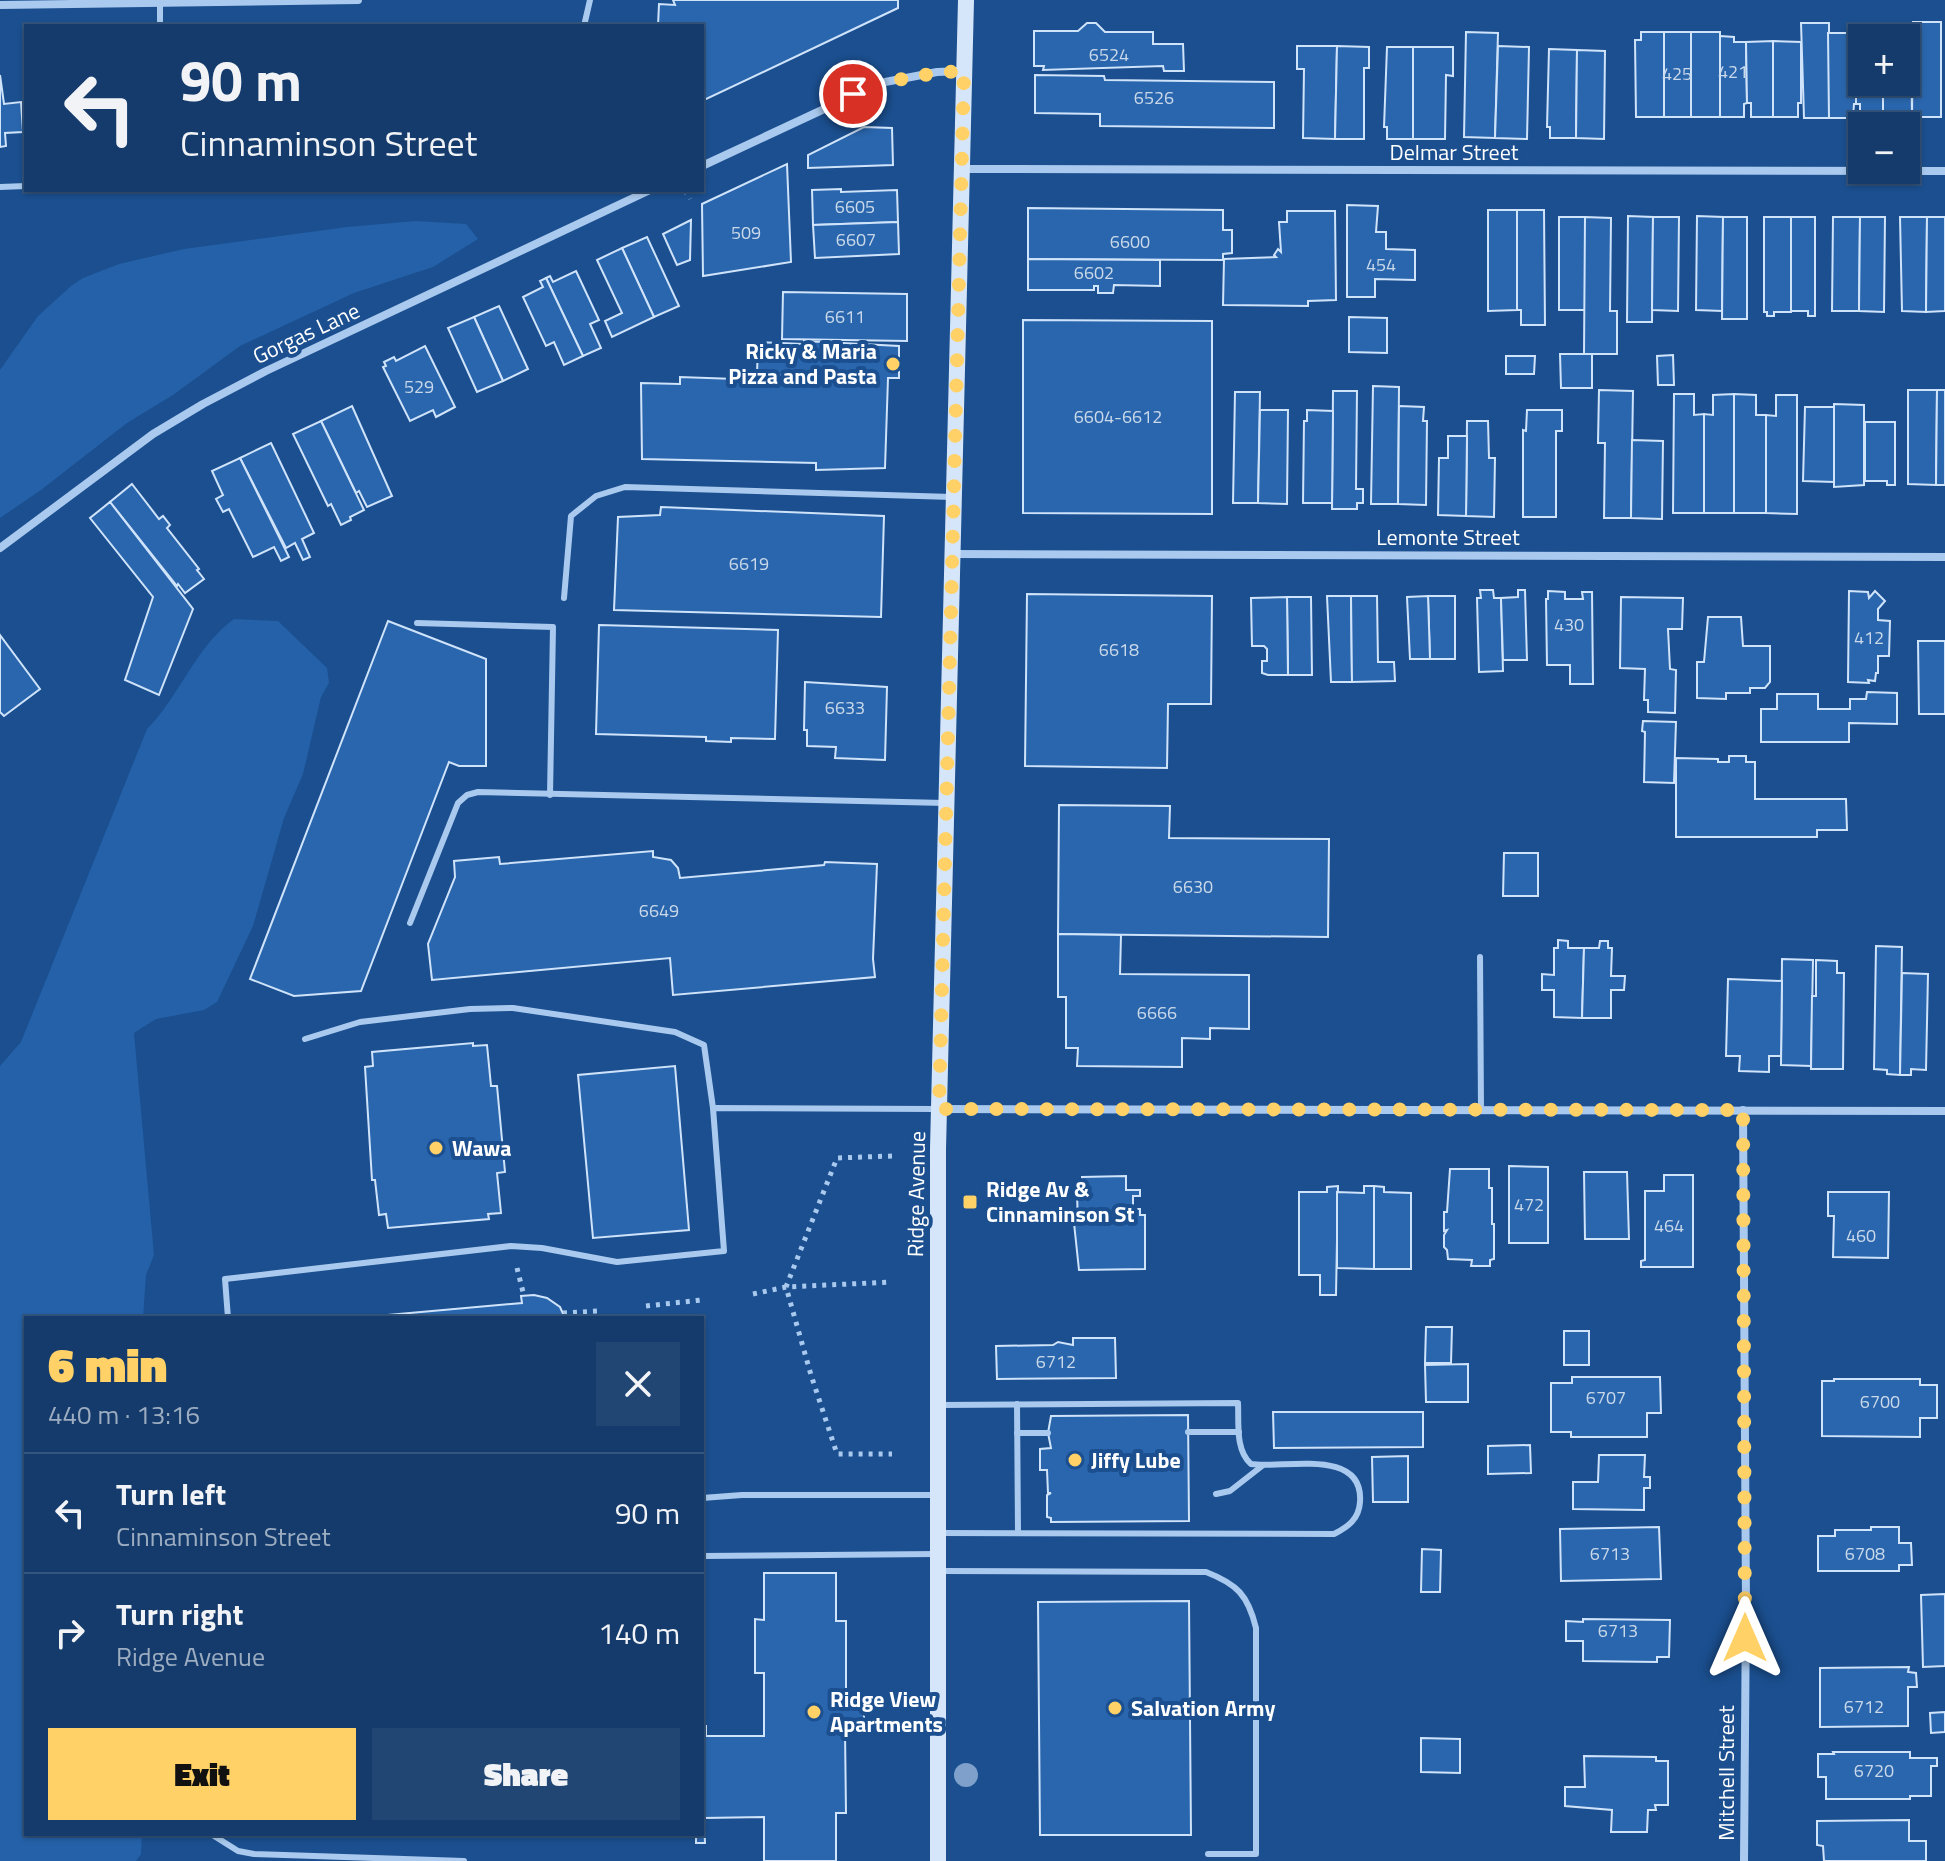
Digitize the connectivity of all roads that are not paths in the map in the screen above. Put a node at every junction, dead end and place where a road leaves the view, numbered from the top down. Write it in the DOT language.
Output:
graph roads {
  1 [pos="358,0"];
  2 [pos="590,0"];
  3 [pos="966,0"];
  4 [pos="160,3"];
  5 [pos="0,5"];
  6 [pos="160,24"];
  7 [pos="584,24"];
  8 [pos="964,71"];
  9 [pos="704,165"];
  10 [pos="962,169"];
  11 [pos="1945,171"];
  12 [pos="24,186"];
  13 [pos="0,187"];
  14 [pos="646,192"];
  15 [pos="953,497"];
  16 [pos="0,548"];
  17 [pos="951,554"];
  18 [pos="1945,557"];
  19 [pos="564,598"];
  20 [pos="417,623"];
  21 [pos="550,795"];
  22 [pos="945,803"];
  23 [pos="410,923"];
  24 [pos="1480,957"];
  25 [pos="305,1039"];
  26 [pos="713,1108"];
  27 [pos="939,1109"];
  28 [pos="1481,1110"];
  29 [pos="1743,1110"];
  30 [pos="1945,1111"];
  31 [pos="228,1316"];
  32 [pos="1017,1404"];
  33 [pos="937,1405"];
  34 [pos="1188,1432"];
  35 [pos="1239,1432"];
  36 [pos="1017,1433"];
  37 [pos="1048,1433"];
  38 [pos="1262,1466"];
  39 [pos="1216,1494"];
  40 [pos="937,1495"];
  41 [pos="704,1498"];
  42 [pos="1018,1531"];
  43 [pos="936,1533"];
  44 [pos="937,1554"];
  45 [pos="704,1556"];
  46 [pos="937,1571"];
  47 [pos="214,1836"];
  48 [pos="1208,1854"];
  49 [pos="464,1861"];
  50 [pos="938,1861"];
  51 [pos="1744,1861"];
  1 -- 4 [label="street"];
  2 -- 7 [label="lane"];
  3 -- 8 [label="main road, Ridge Avenue"];
  4 -- 5 [label="street"];
  4 -- 6 [label="lane"];
  8 -- 9 [label="street"];
  8 -- 10 [label="main road, Ridge Avenue"];
  10 -- 11 [label="street, Delmar Street"];
  10 -- 15 [label="main road, Ridge Avenue"];
  12 -- 13 [label="lane"];
  14 -- 16 [label="street, Gorgas Lane"];
  15 -- 17 [label="main road, Ridge Avenue"];
  15 -- 19 [label="lane"];
  17 -- 18 [label="street, Lemonte Street"];
  17 -- 22 [label="main road, Ridge Avenue"];
  20 -- 21 [label="lane"];
  21 -- 22 [label="lane"];
  21 -- 23 [label="lane"];
  22 -- 27 [label="main road, Ridge Avenue"];
  24 -- 28 [label="lane"];
  25 -- 26 [label="lane"];
  26 -- 27 [label="lane"];
  26 -- 31 [label="lane"];
  27 -- 28 [label="street"];
  27 -- 33 [label="main road, Ridge Avenue"];
  28 -- 29 [label="street"];
  29 -- 30 [label="street"];
  29 -- 51 [label="street, Mitchell Street"];
  32 -- 33 [label="lane"];
  32 -- 35 [label="lane"];
  32 -- 36 [label="lane"];
  33 -- 40 [label="main road, Ridge Avenue"];
  34 -- 35 [label="lane"];
  35 -- 38 [label="lane"];
  36 -- 37 [label="lane"];
  36 -- 42 [label="lane"];
  38 -- 39 [label="lane"];
  38 -- 42 [label="lane"];
  40 -- 41 [label="lane"];
  40 -- 43 [label="main road, Ridge Avenue"];
  42 -- 43 [label="lane"];
  43 -- 44 [label="main road, Ridge Avenue"];
  44 -- 45 [label="lane"];
  44 -- 46 [label="main road, Ridge Avenue"];
  46 -- 48 [label="lane"];
  46 -- 50 [label="main road, Ridge Avenue"];
  47 -- 49 [label="lane"];
}
